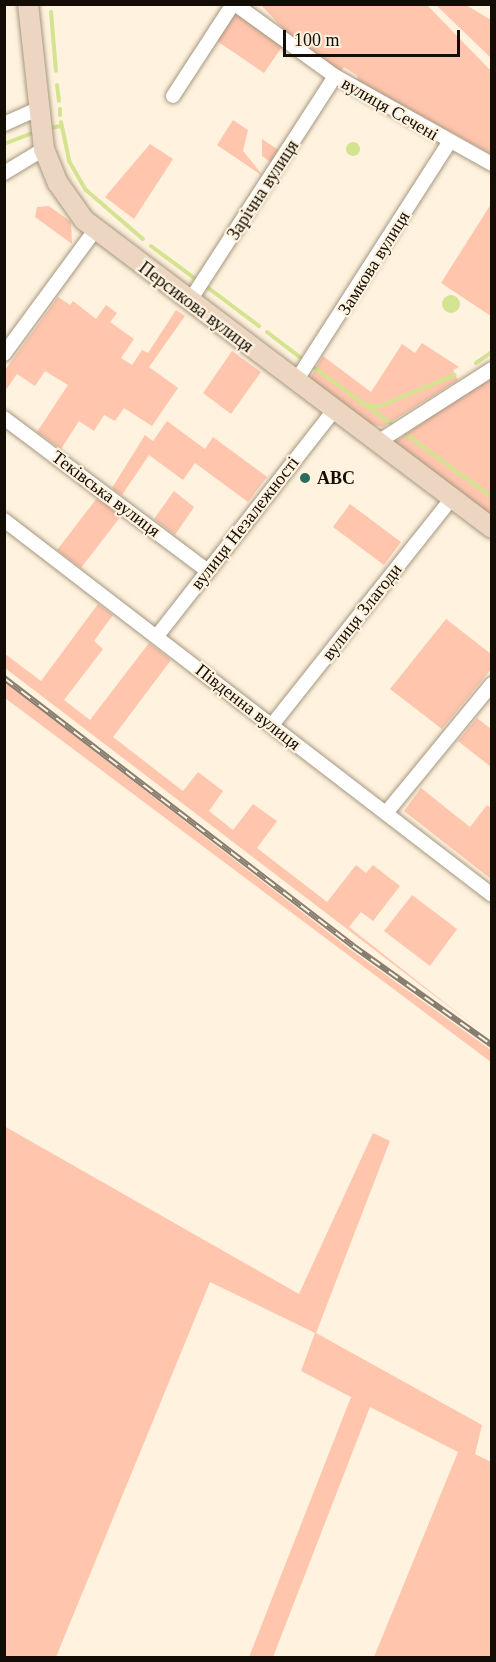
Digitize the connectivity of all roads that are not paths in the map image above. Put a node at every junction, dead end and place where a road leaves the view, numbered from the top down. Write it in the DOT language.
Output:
graph roads {
  1 [pos="28,4"];
  2 [pos="234,4"];
  3 [pos="335,76"];
  4 [pos="173,96"];
  5 [pos="38,109"];
  6 [pos="4,124"];
  7 [pos="449,143"];
  8 [pos="44,149"];
  9 [pos="492,164"];
  10 [pos="4,173"];
  11 [pos="90,225"];
  12 [pos="189,302"];
  13 [pos="4,354"];
  14 [pos="492,369"];
  15 [pos="296,381"];
  16 [pos="334,410"];
  17 [pos="4,418"];
  18 [pos="378,442"];
  19 [pos="452,498"];
  20 [pos="4,520"];
  21 [pos="492,528"];
  22 [pos="208,570"];
  23 [pos="157,636"];
  24 [pos="492,684"];
  25 [pos="272,725"];
  26 [pos="386,813"];
  27 [pos="492,895"];
  1 -- 5 [label="main road, Персикова вулиця"];
  2 -- 3 [label="street, вулиця Сечені"];
  2 -- 4 [label="street"];
  3 -- 7 [label="street, вулиця Сечені"];
  3 -- 12 [label="street, Зарічна вулиця"];
  5 -- 6 [label="street"];
  5 -- 8 [label="main road, Персикова вулиця"];
  7 -- 9 [label="street, вулиця Сечені"];
  7 -- 15 [label="street, Замкова вулиця"];
  8 -- 10 [label="street"];
  8 -- 11 [label="main road, Персикова вулиця"];
  11 -- 12 [label="main road, Персикова вулиця"];
  11 -- 13 [label="street"];
  12 -- 15 [label="main road, Персикова вулиця"];
  14 -- 18 [label="street"];
  15 -- 16 [label="main road, Персикова вулиця"];
  16 -- 18 [label="main road, Персикова вулиця"];
  16 -- 22 [label="street, вулиця Незалежності"];
  17 -- 22 [label="street, Теківська вулиця"];
  18 -- 19 [label="main road, Персикова вулиця"];
  19 -- 21 [label="main road, Персикова вулиця"];
  19 -- 25 [label="street, вулиця Злагоди"];
  20 -- 23 [label="street, Південна вулиця"];
  22 -- 23 [label="street, вулиця Незалежності"];
  23 -- 25 [label="street, Південна вулиця"];
  24 -- 26 [label="street"];
  25 -- 26 [label="street, Південна вулиця"];
  26 -- 27 [label="street, Південна вулиця"];
}
